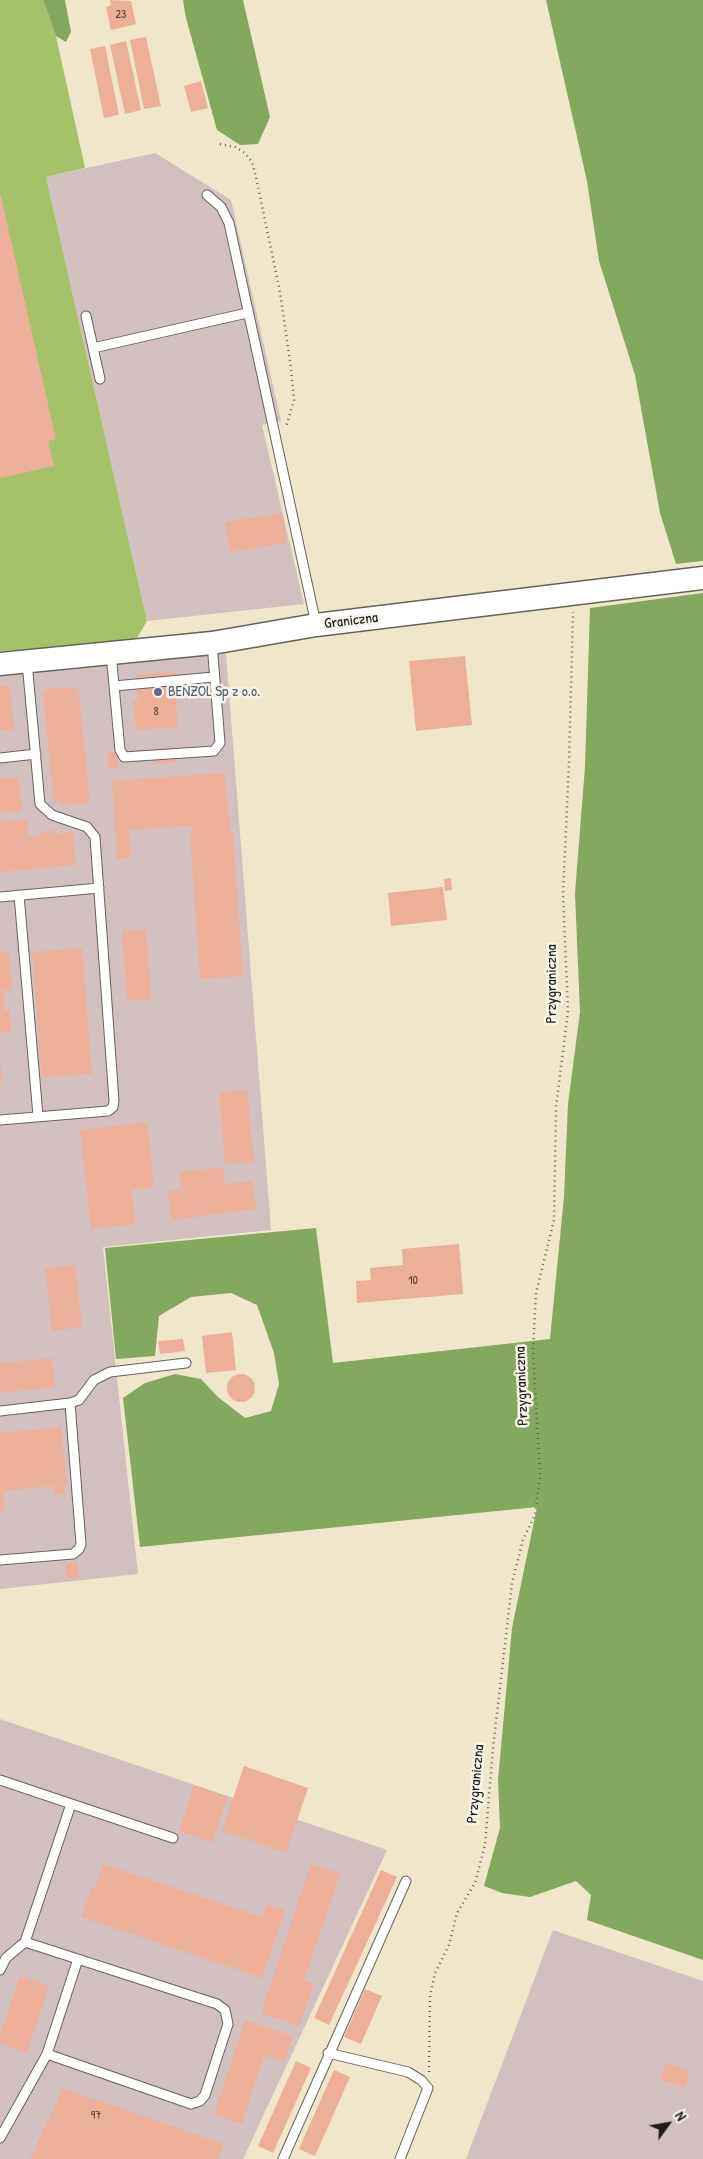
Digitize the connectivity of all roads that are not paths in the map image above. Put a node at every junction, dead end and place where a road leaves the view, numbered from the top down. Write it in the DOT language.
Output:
graph roads {
  1 [pos="207,196"];
  2 [pos="247,313"];
  3 [pos="86,316"];
  4 [pos="93,348"];
  5 [pos="100,379"];
  6 [pos="703,578"];
  7 [pos="316,625"];
  8 [pos="212,643"];
  9 [pos="111,653"];
  10 [pos="27,661"];
  11 [pos="0,664"];
  12 [pos="214,677"];
  13 [pos="114,686"];
  14 [pos="36,754"];
  15 [pos="0,758"];
  16 [pos="98,888"];
  17 [pos="19,895"];
  18 [pos="0,897"];
  19 [pos="38,1116"];
  20 [pos="0,1120"];
  21 [pos="186,1363"];
  22 [pos="70,1404"];
  23 [pos="0,1411"];
  24 [pos="0,1560"];
  25 [pos="0,1780"];
  26 [pos="71,1804"];
  27 [pos="173,1838"];
  28 [pos="406,1881"];
  29 [pos="25,1942"];
  30 [pos="78,1959"];
  31 [pos="0,1970"];
  32 [pos="328,2052"];
  33 [pos="47,2054"];
  34 [pos="0,2138"];
  35 [pos="283,2159"];
  36 [pos="400,2159"];
  1 -- 2 [label="lane"];
  2 -- 4 [label="lane"];
  2 -- 7 [label="lane"];
  3 -- 4 [label="lane"];
  4 -- 5 [label="lane"];
  6 -- 7 [label="street, Graniczna"];
  7 -- 8 [label="street, Graniczna"];
  8 -- 9 [label="street, Graniczna"];
  8 -- 12 [label="lane"];
  9 -- 10 [label="street, Graniczna"];
  9 -- 13 [label="lane"];
  10 -- 11 [label="street, Graniczna"];
  10 -- 14 [label="lane"];
  12 -- 13 [label="lane"];
  12 -- 13 [label="lane"];
  14 -- 15 [label="lane"];
  14 -- 16 [label="lane"];
  16 -- 17 [label="lane"];
  16 -- 19 [label="lane"];
  17 -- 18 [label="lane"];
  17 -- 19 [label="lane"];
  19 -- 20 [label="lane"];
  21 -- 22 [label="lane"];
  22 -- 23 [label="lane"];
  22 -- 24 [label="lane"];
  25 -- 26 [label="lane"];
  26 -- 27 [label="lane"];
  26 -- 29 [label="lane"];
  28 -- 32 [label="lane"];
  29 -- 30 [label="lane"];
  29 -- 31 [label="lane"];
  30 -- 33 [label="lane"];
  30 -- 33 [label="lane"];
  32 -- 35 [label="lane"];
  32 -- 36 [label="lane"];
  33 -- 34 [label="lane"];
}
